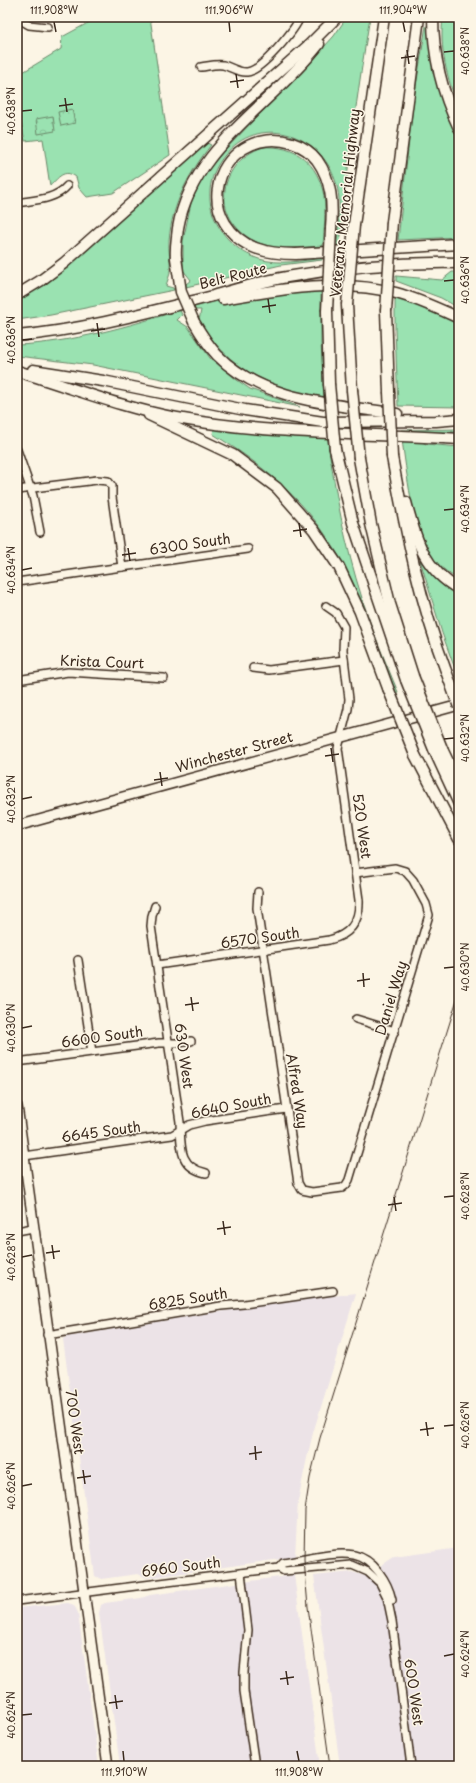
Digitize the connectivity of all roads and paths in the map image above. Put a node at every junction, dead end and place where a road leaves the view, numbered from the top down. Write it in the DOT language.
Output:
graph roads {
  1 [pos="300,17"];
  2 [pos="338,17"];
  3 [pos="384,17"];
  4 [pos="419,17"];
  5 [pos="433,17"];
  6 [pos="17,18"];
  7 [pos="48,27"];
  8 [pos="201,67"];
  9 [pos="459,128"];
  10 [pos="67,186"];
  11 [pos="17,203"];
  12 [pos="459,244"];
  13 [pos="459,263"];
  14 [pos="17,296"];
  15 [pos="143,314"];
  16 [pos="459,318"];
  17 [pos="17,336"];
  18 [pos="17,369"];
  19 [pos="130,406"];
  20 [pos="459,419"];
  21 [pos="436,421"];
  22 [pos="459,439"];
  23 [pos="17,450"];
  24 [pos="392,457"];
  25 [pos="30,488"];
  26 [pos="17,490"];
  27 [pos="40,532"];
  28 [pos="248,549"];
  29 [pos="122,567"];
  30 [pos="17,582"];
  31 [pos="459,589"];
  32 [pos="326,606"];
  33 [pos="344,660"];
  34 [pos="253,668"];
  35 [pos="164,678"];
  36 [pos="409,678"];
  37 [pos="17,680"];
  38 [pos="459,706"];
  39 [pos="342,737"];
  40 [pos="439,751"];
  41 [pos="459,784"];
  42 [pos="459,804"];
  43 [pos="17,826"];
  44 [pos="459,839"];
  45 [pos="355,873"];
  46 [pos="258,892"];
  47 [pos="155,906"];
  48 [pos="357,919"];
  49 [pos="264,950"];
  50 [pos="78,960"];
  51 [pos="157,966"];
  52 [pos="356,1019"];
  53 [pos="395,1031"];
  54 [pos="192,1041"];
  55 [pos="169,1043"];
  56 [pos="92,1052"];
  57 [pos="17,1062"];
  58 [pos="17,1106"];
  59 [pos="286,1109"];
  60 [pos="181,1130"];
  61 [pos="24,1156"];
  62 [pos="206,1173"];
  63 [pos="346,1186"];
  64 [pos="33,1228"];
  65 [pos="17,1231"];
  66 [pos="333,1291"];
  67 [pos="48,1335"];
  68 [pos="363,1560"];
  69 [pos="358,1567"];
  70 [pos="280,1568"];
  71 [pos="241,1573"];
  72 [pos="86,1592"];
  73 [pos="17,1601"];
  74 [pos="392,1621"];
  75 [pos="108,1766"];
  76 [pos="255,1766"];
  77 [pos="411,1766"];
  1 -- 8 [label="street"];
  2 -- 14 [label="highway"];
  2 -- 21 [label="highway, bridge"];
  3 -- 36 [label="highway, Veterans Memorial Highway, bridge"];
  4 -- 24 [label="highway, bridge"];
  5 -- 9 [label="highway"];
  6 -- 7 [label="street"];
  10 -- 11 [label="street"];
  12 -- 36 [label="highway, bridge"];
  13 -- 15 [label="highway, Belt Route"];
  15 -- 16 [label="highway"];
  15 -- 17 [label="highway, Belt Route"];
  18 -- 19 [label="highway"];
  18 -- 21 [label="highway"];
  19 -- 22 [label="highway"];
  19 -- 44 [label="highway, bridge"];
  20 -- 21 [label="highway"];
  23 -- 25 [label="street"];
  24 -- 31 [label="highway"];
  24 -- 38 [label="highway, bridge"];
  25 -- 26 [label="street"];
  25 -- 27 [label="street"];
  25 -- 29 [label="street"];
  28 -- 29 [label="street, 6300 South"];
  29 -- 30 [label="street, 6300 South"];
  32 -- 33 [label="street, 520 West"];
  33 -- 34 [label="street"];
  33 -- 39 [label="street, 520 West"];
  35 -- 37 [label="street, Krista Court"];
  36 -- 40 [label="highway, Veterans Memorial Highway, bridge"];
  38 -- 39 [label="main road, Winchester Street"];
  39 -- 43 [label="main road, Winchester Street"];
  39 -- 45 [label="street, 520 West"];
  40 -- 41 [label="highway, Veterans Memorial Highway"];
  40 -- 42 [label="highway"];
  45 -- 48 [label="street, 520 West"];
  45 -- 53 [label="street, Daniel Way"];
  46 -- 49 [label="street, Alfred Way"];
  47 -- 51 [label="street, 630 West"];
  48 -- 49 [label="street, 6570 South"];
  49 -- 51 [label="street, 6570 South"];
  49 -- 59 [label="street, Alfred Way"];
  50 -- 56 [label="street"];
  51 -- 55 [label="street, 630 West"];
  52 -- 53 [label="street"];
  53 -- 63 [label="street, Daniel Way"];
  54 -- 55 [label="street, 6600 South"];
  55 -- 56 [label="street, 6600 South"];
  55 -- 60 [label="street, 630 West"];
  56 -- 57 [label="street, 6600 South"];
  58 -- 61 [label="main road, 700 West"];
  59 -- 60 [label="street, 6640 South"];
  59 -- 63 [label="street, Alfred Way"];
  60 -- 61 [label="street, 6645 South"];
  60 -- 62 [label="street, 630 West"];
  61 -- 64 [label="main road, 700 West"];
  64 -- 65 [label="street"];
  64 -- 67 [label="main road, 700 West"];
  66 -- 67 [label="street, 6825 South"];
  67 -- 72 [label="main road, 700 West"];
  68 -- 70 [label="street, 6960 South"];
  68 -- 74 [label="street, 600 West"];
  69 -- 70 [label="street, 6960 South"];
  69 -- 74 [label="street, 600 West"];
  70 -- 71 [label="street, 6960 South"];
  71 -- 72 [label="street, 6960 South"];
  71 -- 76 [label="street"];
  72 -- 73 [label="street, 6960 South"];
  72 -- 75 [label="main road, 700 West"];
  74 -- 77 [label="street, 600 West"];
}
